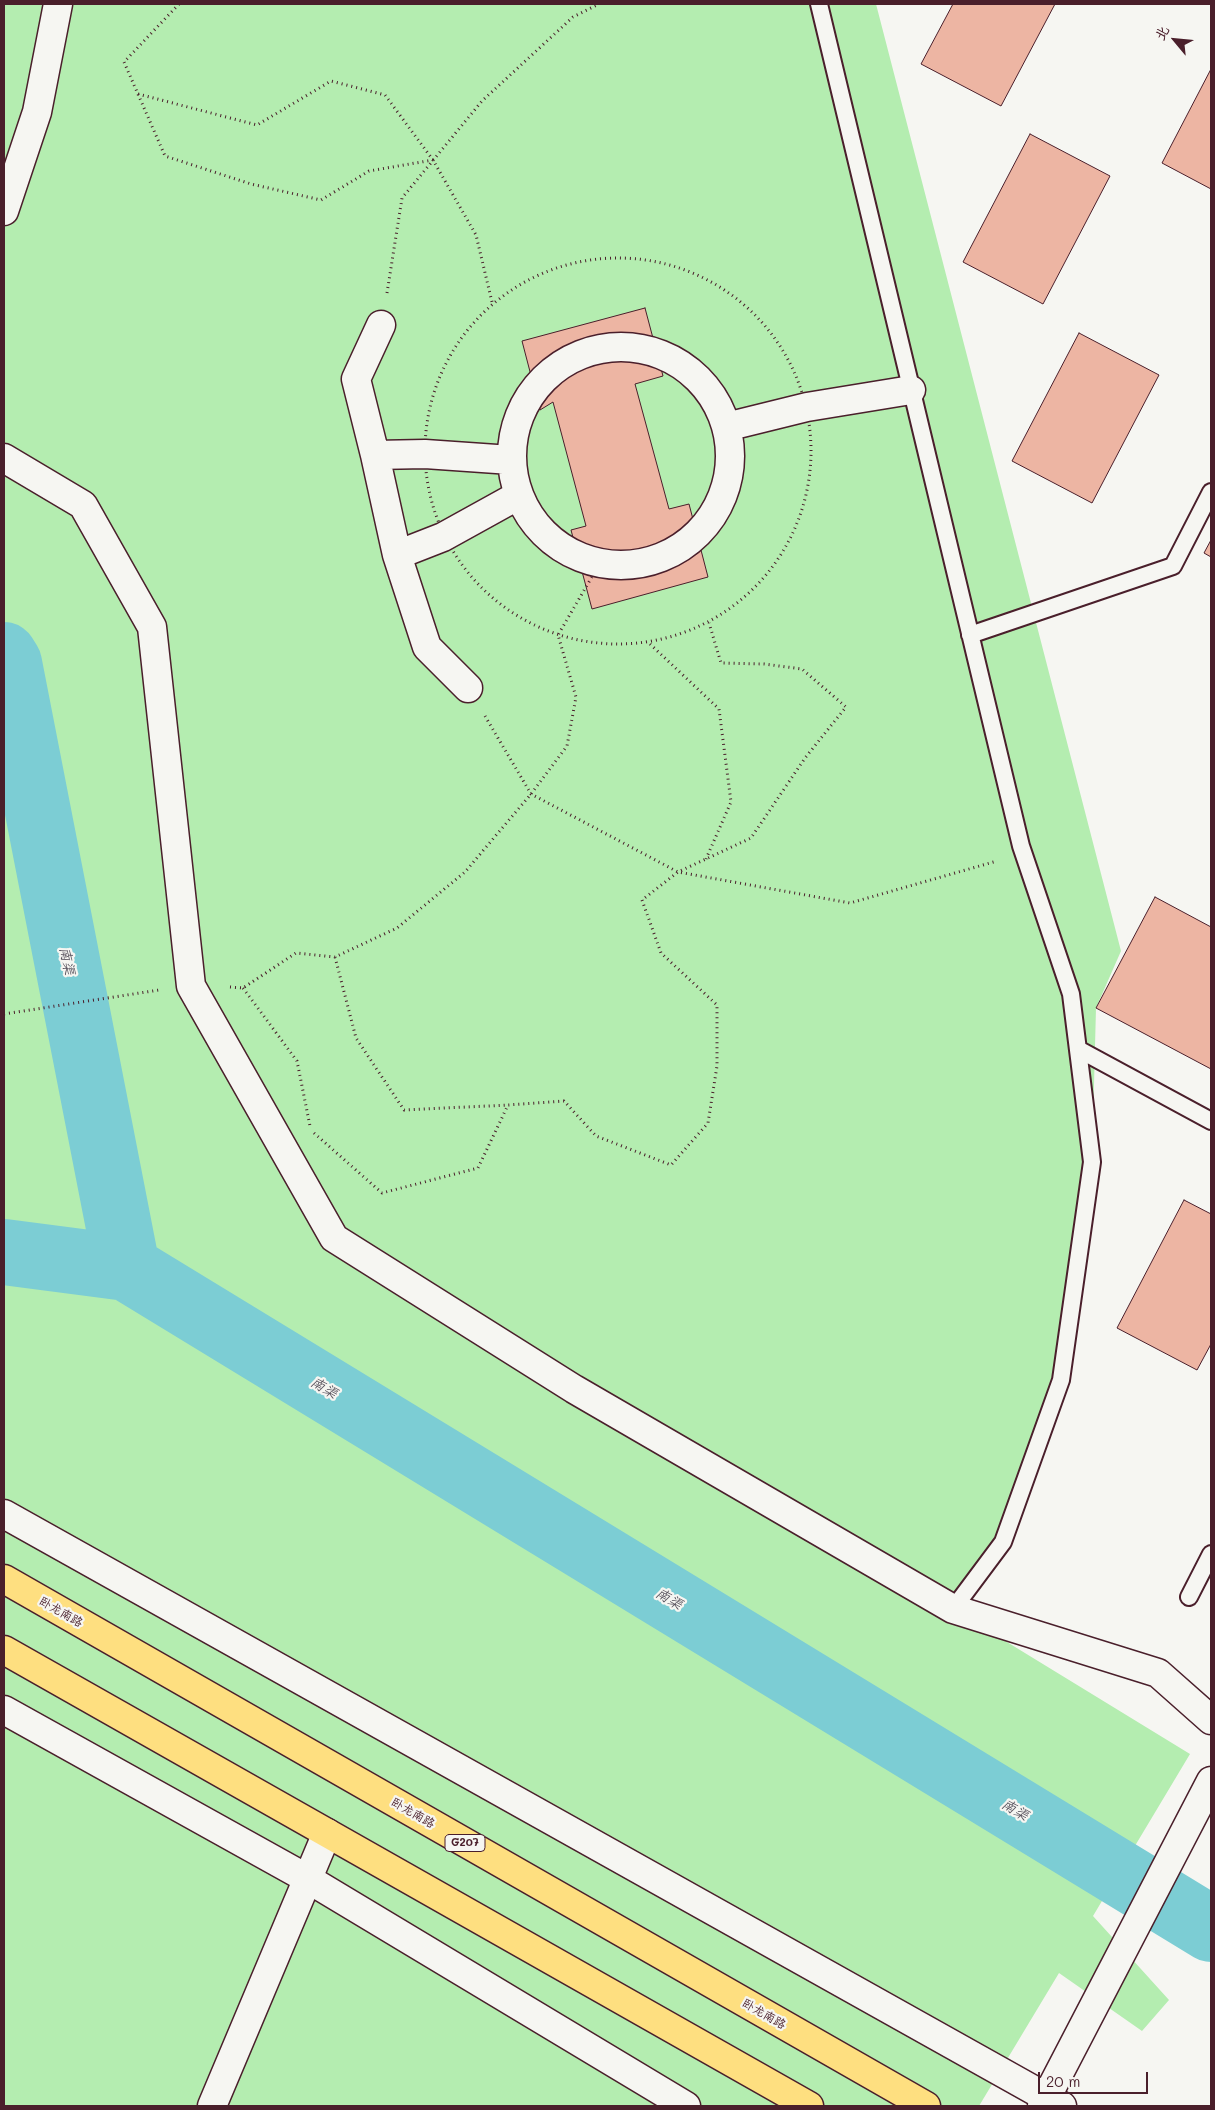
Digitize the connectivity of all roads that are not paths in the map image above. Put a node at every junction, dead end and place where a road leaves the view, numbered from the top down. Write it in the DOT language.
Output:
graph roads {
  1 [pos="58,4"];
  2 [pos="819,4"];
  3 [pos="4,211"];
  4 [pos="381,325"];
  5 [pos="911,390"];
  6 [pos="726,427"];
  7 [pos="375,455"];
  8 [pos="4,458"];
  9 [pos="511,460"];
  10 [pos="1211,492"];
  11 [pos="519,496"];
  12 [pos="397,555"];
  13 [pos="970,635"];
  14 [pos="468,688"];
  15 [pos="1078,1049"];
  16 [pos="1211,1121"];
  17 [pos="4,1514"];
  18 [pos="1211,1554"];
  19 [pos="4,1579"];
  20 [pos="1189,1597"];
  21 [pos="953,1609"];
  22 [pos="4,1650"];
  23 [pos="4,1710"];
  24 [pos="1211,1720"];
  25 [pos="1211,1781"];
  26 [pos="327,1833"];
  27 [pos="308,1879"];
  28 [pos="1050,2103"];
  29 [pos="212,2106"];
  30 [pos="686,2106"];
  31 [pos="809,2106"];
  32 [pos="926,2106"];
  1 -- 3 [label="street"];
  2 -- 5 [label="lane"];
  4 -- 7 [label="street"];
  5 -- 6 [label="street"];
  5 -- 13 [label="lane"];
  6 -- 9 [label="street"];
  6 -- 11 [label="street"];
  7 -- 9 [label="street"];
  7 -- 12 [label="street"];
  8 -- 21 [label="street"];
  9 -- 11 [label="street"];
  10 -- 13 [label="lane"];
  11 -- 12 [label="street"];
  12 -- 14 [label="street"];
  13 -- 15 [label="lane"];
  15 -- 16 [label="lane"];
  15 -- 21 [label="lane"];
  17 -- 28 [label="street"];
  18 -- 20 [label="lane"];
  19 -- 32 [label="highway, 卧龙南路 / G207"];
  21 -- 24 [label="street"];
  22 -- 26 [label="highway"];
  23 -- 27 [label="street"];
  25 -- 28 [label="street"];
  26 -- 27 [label="street"];
  26 -- 31 [label="highway"];
  27 -- 29 [label="street"];
  27 -- 30 [label="street"];
}
